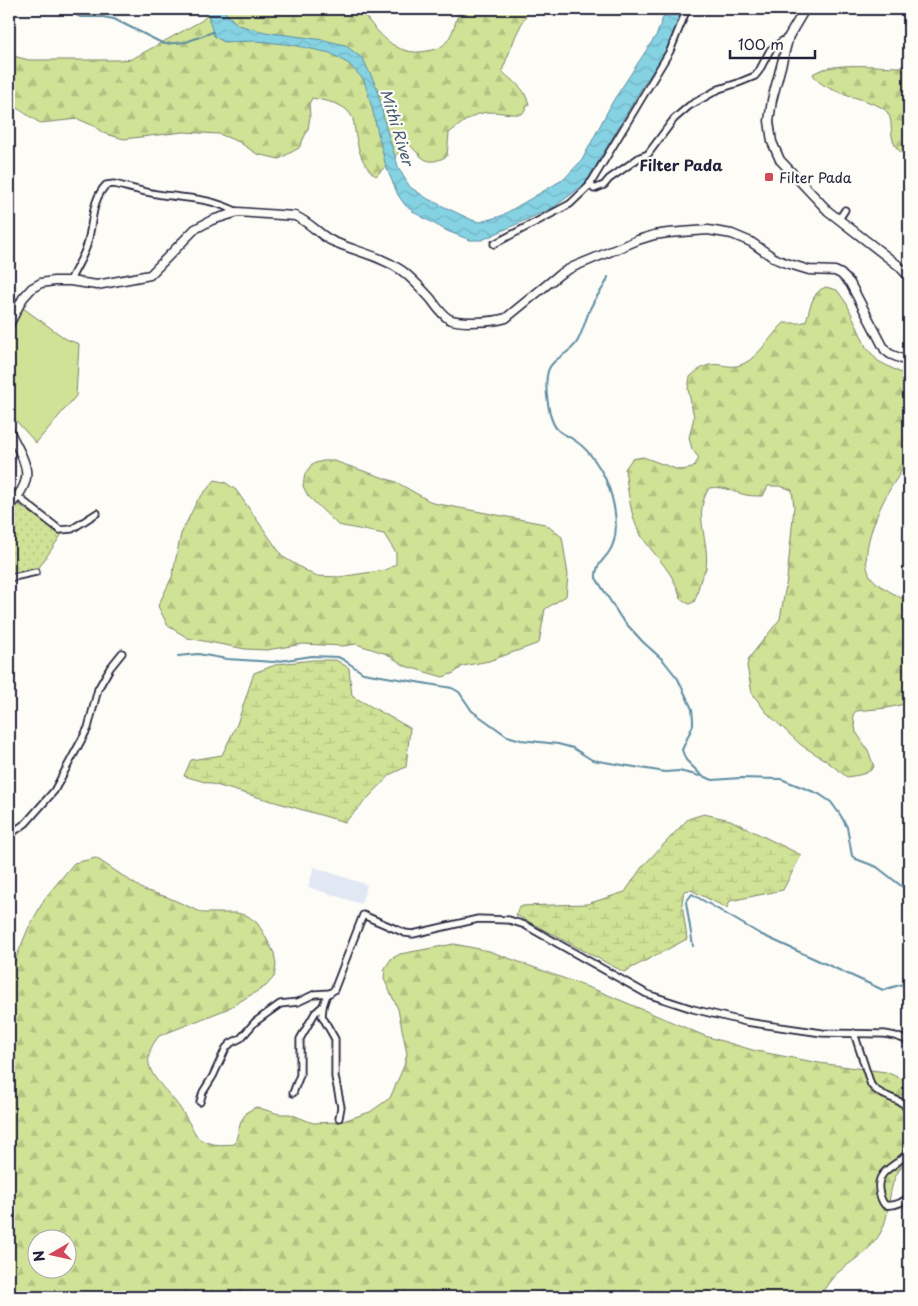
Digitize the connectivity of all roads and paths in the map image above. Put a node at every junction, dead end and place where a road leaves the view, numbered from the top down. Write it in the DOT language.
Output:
graph roads {
  1 [pos="687,9"];
  2 [pos="805,9"];
  3 [pos="789,36"];
  4 [pos="590,183"];
  5 [pos="845,210"];
  6 [pos="238,212"];
  7 [pos="839,219"];
  8 [pos="494,244"];
  9 [pos="909,276"];
  10 [pos="70,281"];
  11 [pos="9,325"];
  12 [pos="909,362"];
  13 [pos="9,430"];
  14 [pos="18,496"];
  15 [pos="9,506"];
  16 [pos="97,513"];
  17 [pos="36,572"];
  18 [pos="9,578"];
  19 [pos="122,654"];
  20 [pos="9,835"];
  21 [pos="9,859"];
  22 [pos="9,869"];
  23 [pos="327,994"];
  24 [pos="323,1006"];
  25 [pos="854,1034"];
  26 [pos="909,1041"];
  27 [pos="293,1093"];
  28 [pos="200,1102"];
  29 [pos="339,1118"];
  30 [pos="909,1196"];
  1 -- 4 [label="street"];
  2 -- 3 [label="street"];
  3 -- 4 [label="street"];
  3 -- 7 [label="street"];
  4 -- 8 [label="street"];
  5 -- 7 [label="street"];
  6 -- 10 [label="street"];
  6 -- 10 [label="street"];
  6 -- 12 [label="street"];
  7 -- 9 [label="street"];
  10 -- 11 [label="street"];
  13 -- 14 [label="street"];
  14 -- 15 [label="street"];
  14 -- 16 [label="street"];
  17 -- 18 [label="street"];
  19 -- 20 [label="street"];
  21 -- 22 [label="street"];
  23 -- 24 [label="street"];
  23 -- 25 [label="street"];
  23 -- 28 [label="street"];
  24 -- 27 [label="street"];
  24 -- 29 [label="street"];
  25 -- 26 [label="street"];
  25 -- 30 [label="street"];
}
